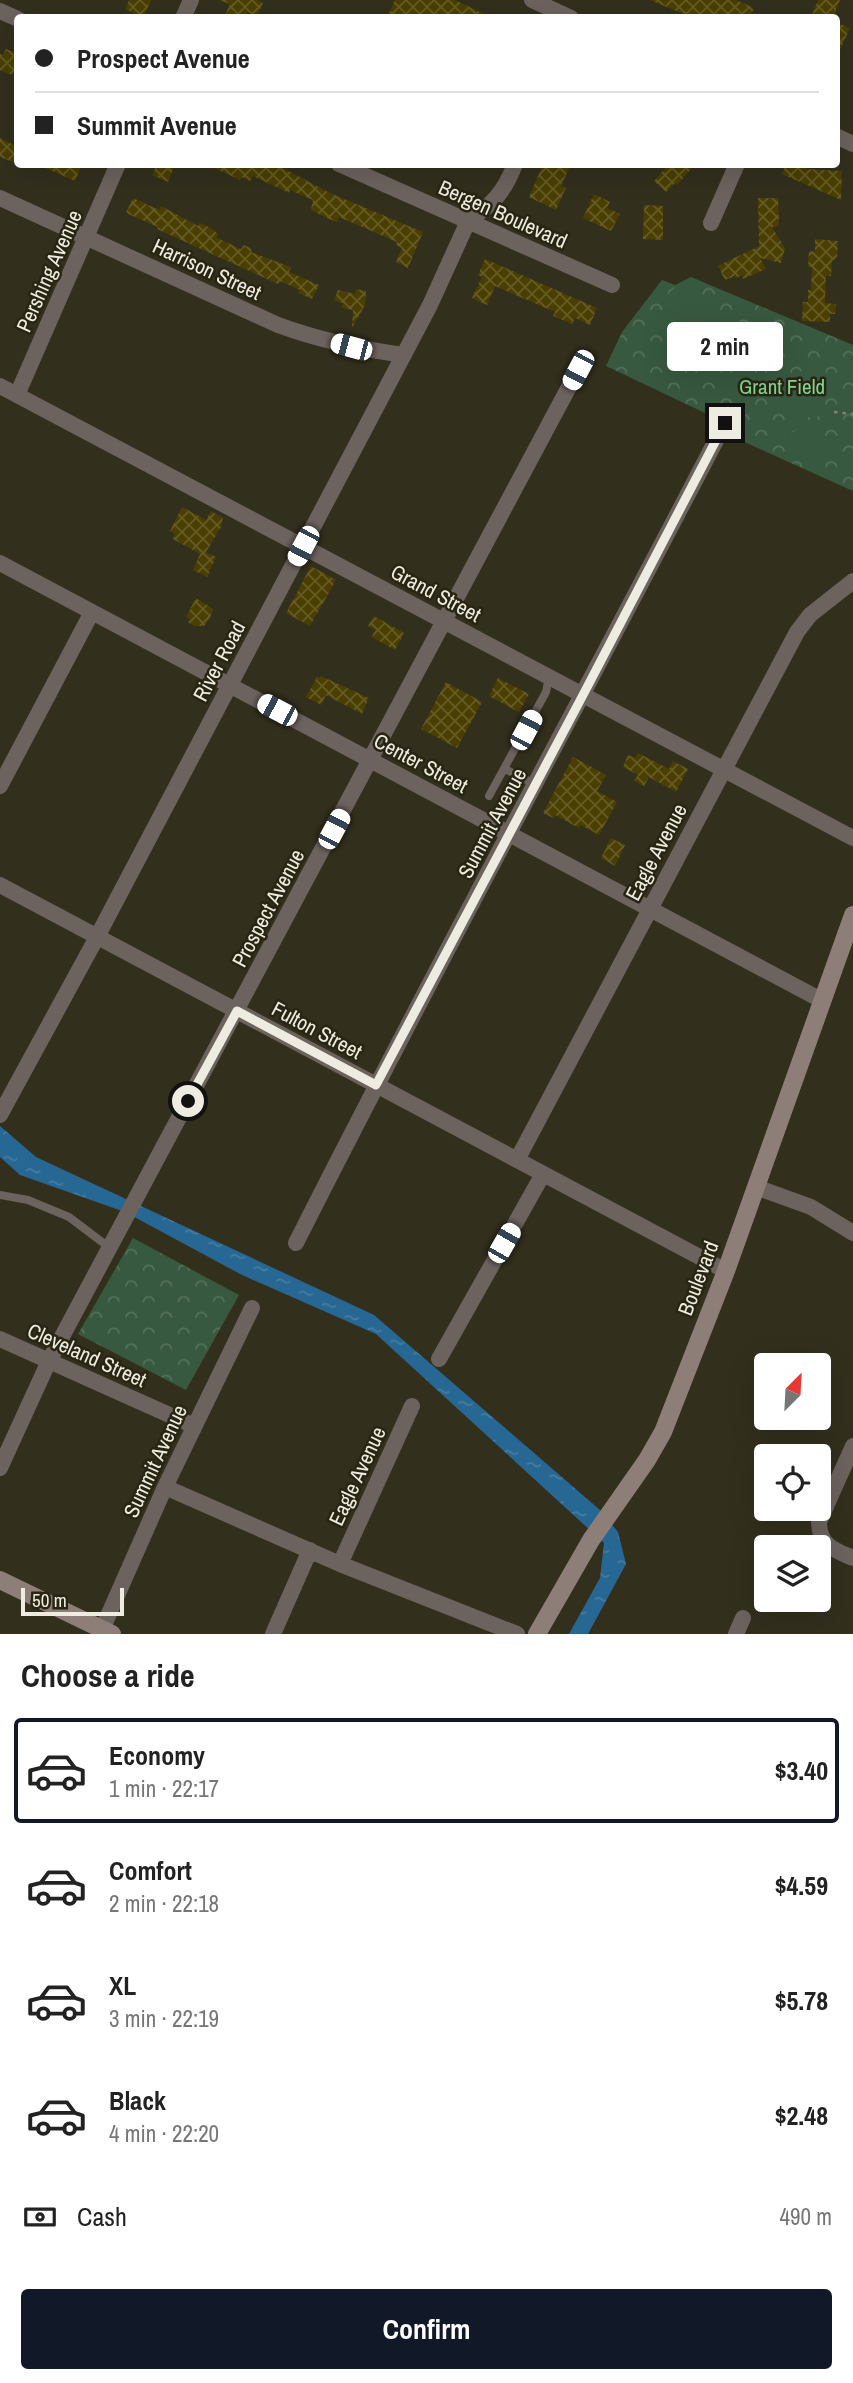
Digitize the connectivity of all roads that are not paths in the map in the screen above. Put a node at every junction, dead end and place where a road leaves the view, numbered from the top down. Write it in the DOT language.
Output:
graph roads {
  1 [pos="532,0"];
  2 [pos="562,14"];
  3 [pos="116,168"];
  4 [pos="348,168"];
  5 [pos="514,168"];
  6 [pos="735,168"];
  7 [pos="0,198"];
  8 [pos="465,221"];
  9 [pos="711,223"];
  10 [pos="86,238"];
  11 [pos="612,285"];
  12 [pos="404,355"];
  13 [pos="578,370"];
  14 [pos="0,386"];
  15 [pos="17,395"];
  16 [pos="725,423"];
  17 [pos="303,546"];
  18 [pos="0,563"];
  19 [pos="853,581"];
  20 [pos="92,612"];
  21 [pos="444,621"];
  22 [pos="548,677"];
  23 [pos="230,685"];
  24 [pos="583,695"];
  25 [pos="371,760"];
  26 [pos="505,768"];
  27 [pos="724,770"];
  28 [pos="536,785"];
  29 [pos="0,786"];
  30 [pos="489,796"];
  31 [pos="509,834"];
  32 [pos="853,838"];
  33 [pos="0,885"];
  34 [pos="650,909"];
  35 [pos="853,915"];
  36 [pos="97,937"];
  37 [pos="823,1001"];
  38 [pos="237,1011"];
  39 [pos="376,1085"];
  40 [pos="0,1115"];
  41 [pos="517,1160"];
  42 [pos="543,1174"];
  43 [pos="756,1187"];
  44 [pos="0,1195"];
  45 [pos="853,1233"];
  46 [pos="296,1242"];
  47 [pos="110,1248"];
  48 [pos="726,1271"];
  49 [pos="252,1308"];
  50 [pos="0,1339"];
  51 [pos="439,1359"];
  52 [pos="49,1361"];
  53 [pos="412,1406"];
  54 [pos="194,1426"];
  55 [pos="853,1446"];
  56 [pos="0,1468"];
  57 [pos="165,1487"];
  58 [pos="310,1550"];
  59 [pos="853,1558"];
  60 [pos="340,1563"];
  61 [pos="0,1580"];
  62 [pos="743,1618"];
  63 [pos="105,1632"];
  64 [pos="272,1634"];
  65 [pos="517,1634"];
  66 [pos="537,1634"];
  67 [pos="736,1634"];
  1 -- 2 [label="street"];
  3 -- 10 [label="street, Pershing Avenue"];
  4 -- 8 [label="street, Bergen Boulevard"];
  5 -- 8 [label="street"];
  6 -- 9 [label="street"];
  7 -- 10 [label="street, Harrison Street"];
  8 -- 11 [label="street, Bergen Boulevard"];
  8 -- 12 [label="street, River Road"];
  10 -- 12 [label="street, Harrison Street"];
  10 -- 15 [label="street, Pershing Avenue"];
  12 -- 17 [label="street, River Road"];
  13 -- 21 [label="street, Prospect Avenue"];
  14 -- 15 [label="street, Grand Street"];
  15 -- 17 [label="street, Grand Street"];
  16 -- 24 [label="street, Summit Avenue"];
  17 -- 21 [label="street, Grand Street"];
  17 -- 23 [label="street, River Road"];
  18 -- 20 [label="street, Center Street"];
  19 -- 27 [label="street, Eagle Avenue"];
  20 -- 23 [label="street, Center Street"];
  20 -- 29 [label="street"];
  21 -- 22 [label="street, Grand Street"];
  21 -- 25 [label="street, Prospect Avenue"];
  22 -- 24 [label="street, Grand Street"];
  22 -- 26 [label="lane"];
  23 -- 25 [label="street, Center Street"];
  23 -- 36 [label="street, River Road"];
  24 -- 27 [label="street, Grand Street"];
  24 -- 28 [label="street, Summit Avenue"];
  25 -- 31 [label="street, Center Street"];
  25 -- 38 [label="street, Prospect Avenue"];
  26 -- 28 [label="lane"];
  26 -- 30 [label="lane"];
  27 -- 32 [label="street, Grand Street"];
  27 -- 34 [label="street, Eagle Avenue"];
  28 -- 31 [label="street, Summit Avenue"];
  31 -- 34 [label="street, Center Street"];
  31 -- 39 [label="street, Summit Avenue"];
  33 -- 36 [label="street, Fulton Street"];
  34 -- 37 [label="street, Center Street"];
  34 -- 41 [label="street, Eagle Avenue"];
  35 -- 37 [label="street, Boulevard"];
  36 -- 38 [label="street, Fulton Street"];
  36 -- 40 [label="street, River Road"];
  37 -- 43 [label="street, Boulevard"];
  38 -- 39 [label="street, Fulton Street"];
  38 -- 47 [label="street, Prospect Avenue"];
  39 -- 41 [label="street, Fulton Street"];
  39 -- 46 [label="street, Summit Avenue"];
  41 -- 42 [label="street, Fulton Street"];
  42 -- 48 [label="street, Fulton Street"];
  42 -- 51 [label="street"];
  43 -- 45 [label="street"];
  43 -- 48 [label="street, Boulevard"];
  44 -- 47 [label="lane"];
  47 -- 52 [label="street, Prospect Avenue"];
  48 -- 66 [label="street, Boulevard"];
  49 -- 54 [label="street, Summit Avenue"];
  50 -- 52 [label="street, Cleveland Street"];
  52 -- 54 [label="street, Cleveland Street"];
  52 -- 56 [label="street, Prospect Avenue"];
  53 -- 60 [label="street, Eagle Avenue"];
  54 -- 57 [label="street, Summit Avenue"];
  55 -- 59 [label="street"];
  57 -- 58 [label="street"];
  57 -- 63 [label="street, Summit Avenue"];
  58 -- 60 [label="street"];
  58 -- 64 [label="street"];
  60 -- 65 [label="street"];
  61 -- 63 [label="street"];
  62 -- 67 [label="street"];
}
